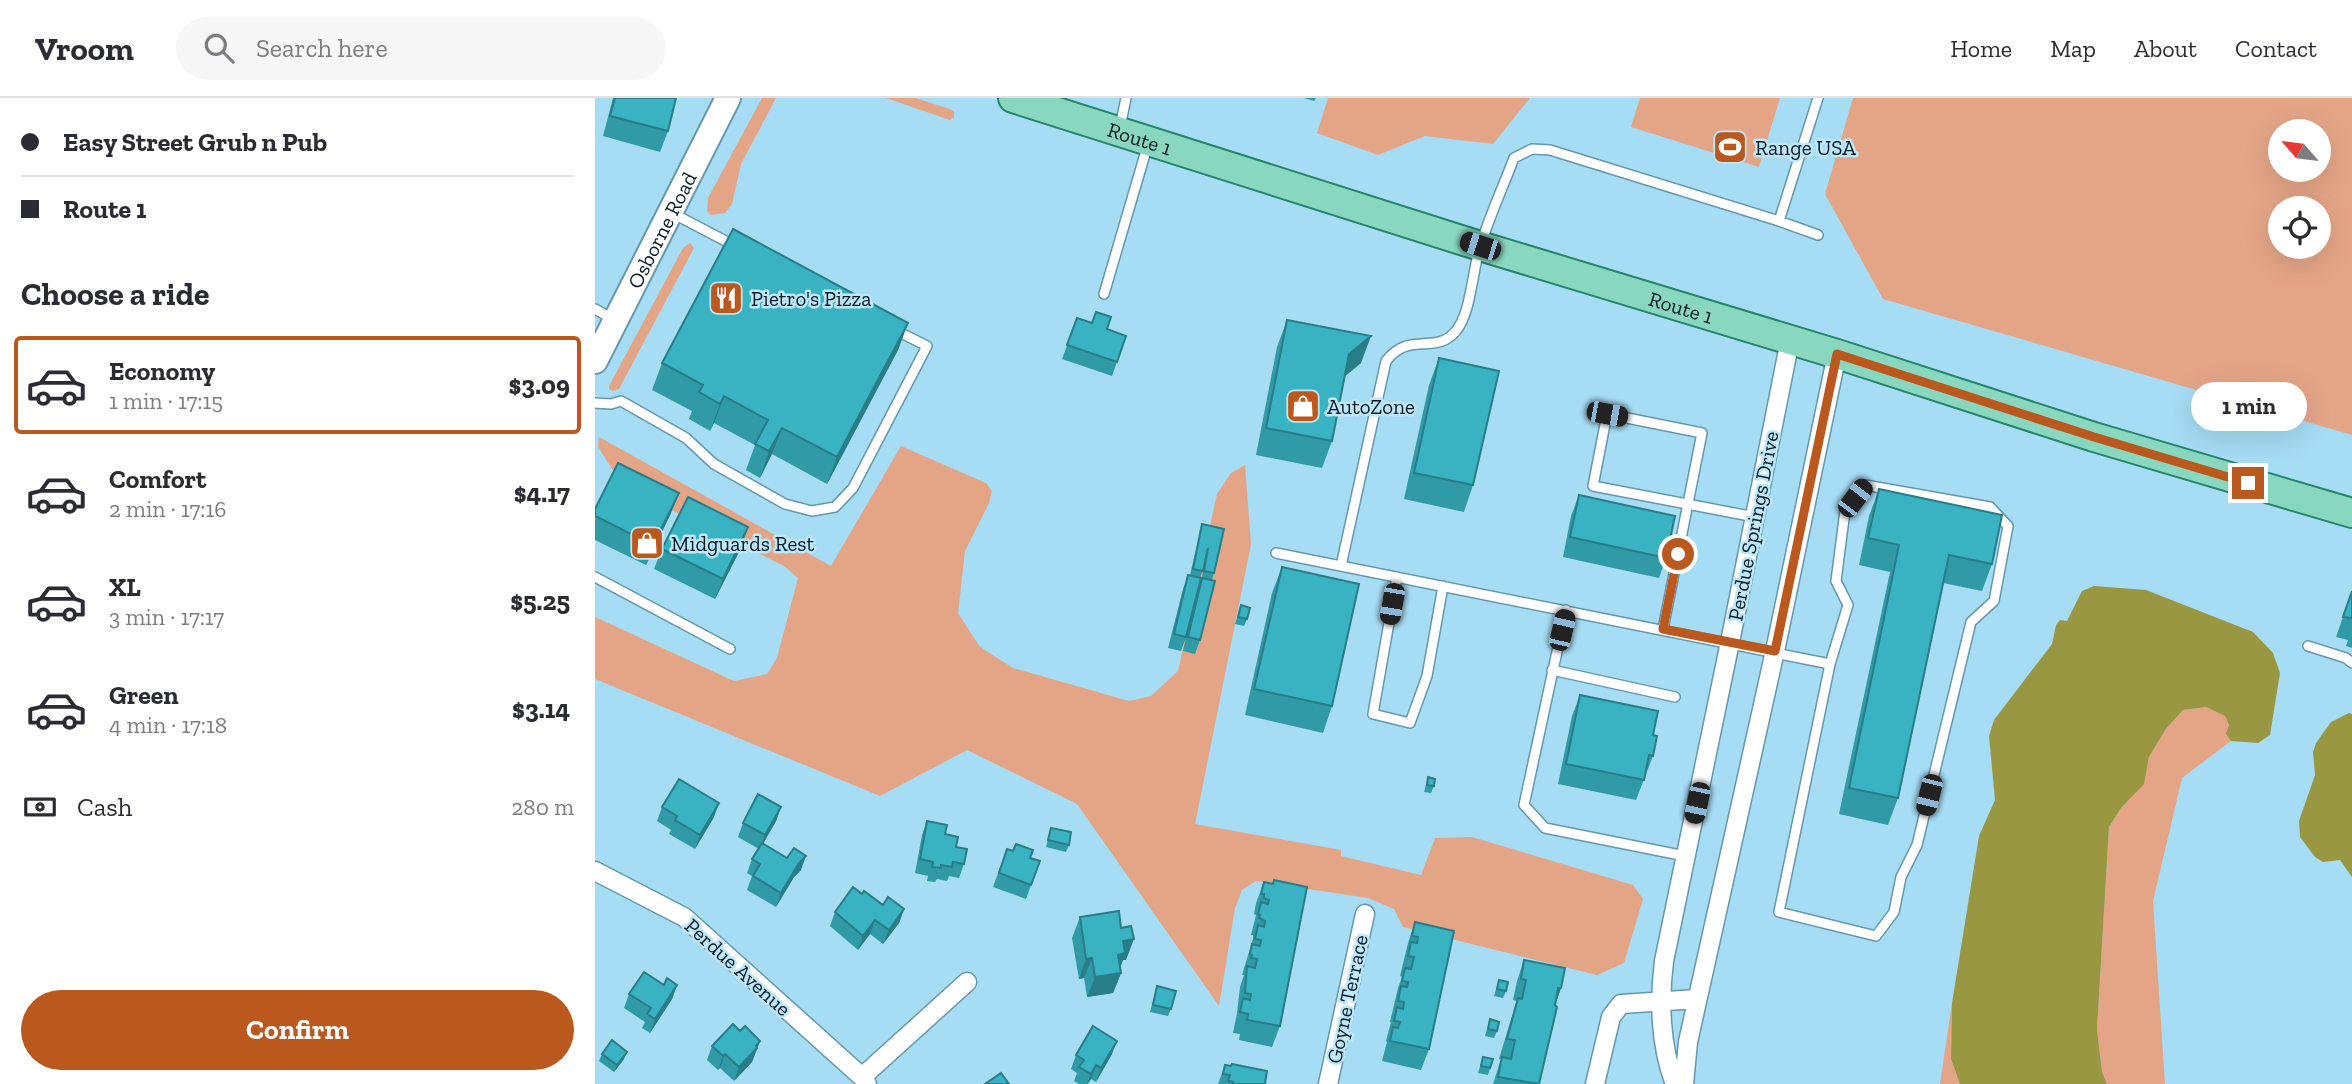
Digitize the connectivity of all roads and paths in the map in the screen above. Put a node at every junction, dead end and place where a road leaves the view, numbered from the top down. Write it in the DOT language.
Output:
graph roads {
  1 [pos="728,98"];
  2 [pos="1013,98"];
  3 [pos="1126,98"];
  4 [pos="1818,98"];
  5 [pos="1118,132"];
  6 [pos="1149,142"];
  7 [pos="670,212"];
  8 [pos="1779,221"];
  9 [pos="1818,235"];
  10 [pos="1480,246"];
  11 [pos="744,251"];
  12 [pos="1104,294"];
  13 [pos="605,315"];
  14 [pos="886,325"];
  15 [pos="1790,340"];
  16 [pos="1837,354"];
  17 [pos="595,361"];
  18 [pos="595,403"];
  19 [pos="1688,504"];
  20 [pos="2352,513"];
  21 [pos="1755,517"];
  22 [pos="1276,553"];
  23 [pos="1341,566"];
  24 [pos="595,577"];
  25 [pos="1397,577"];
  26 [pos="1443,586"];
  27 [pos="1566,610"];
  28 [pos="1663,629"];
  29 [pos="1730,642"];
  30 [pos="2308,646"];
  31 [pos="730,649"];
  32 [pos="1775,651"];
  33 [pos="1830,663"];
  34 [pos="2352,663"];
  35 [pos="1552,670"];
  36 [pos="1675,697"];
  37 [pos="1685,856"];
  38 [pos="595,871"];
  39 [pos="1365,914"];
  40 [pos="967,982"];
  41 [pos="1697,999"];
  42 [pos="1661,1001"];
  43 [pos="864,1080"];
  44 [pos="1328,1084"];
  45 [pos="1595,1084"];
  46 [pos="1675,1084"];
  47 [pos="1683,1084"];
  1 -- 7 [label="street, Osborne Road"];
  2 -- 5 [label="main road, Route 1"];
  3 -- 5 [label="lane"];
  4 -- 8 [label="lane"];
  5 -- 6 [label="main road, Route 1"];
  6 -- 10 [label="main road, Route 1"];
  6 -- 12 [label="lane"];
  7 -- 11 [label="lane"];
  7 -- 13 [label="street, Osborne Road"];
  8 -- 9 [label="lane"];
  8 -- 10 [label="lane"];
  10 -- 15 [label="main road, Route 1"];
  10 -- 23 [label="lane"];
  13 -- 17 [label="street, Osborne Road"];
  14 -- 18 [label="lane"];
  15 -- 16 [label="main road, Route 1"];
  15 -- 21 [label="street, Perdue Springs Drive"];
  16 -- 20 [label="main road, Route 1"];
  16 -- 32 [label="street"];
  19 -- 19 [label="lane"];
  19 -- 21 [label="lane"];
  19 -- 28 [label="lane"];
  21 -- 29 [label="street, Perdue Springs Drive"];
  22 -- 23 [label="lane"];
  23 -- 25 [label="lane"];
  24 -- 31 [label="lane"];
  25 -- 26 [label="lane"];
  25 -- 26 [label="lane"];
  26 -- 27 [label="lane"];
  27 -- 28 [label="lane"];
  27 -- 35 [label="lane"];
  28 -- 29 [label="lane"];
  29 -- 32 [label="lane"];
  29 -- 37 [label="street, Perdue Springs Drive"];
  30 -- 34 [label="lane"];
  32 -- 33 [label="lane"];
  32 -- 41 [label="street"];
  33 -- 33 [label="lane"];
  35 -- 36 [label="lane"];
  35 -- 37 [label="lane"];
  37 -- 42 [label="street, Perdue Springs Drive"];
  38 -- 43 [label="street, Perdue Avenue"];
  39 -- 44 [label="street, Goyne Terrace"];
  40 -- 43 [label="street"];
  41 -- 42 [label="street"];
  41 -- 47 [label="street"];
  42 -- 45 [label="street"];
  42 -- 46 [label="street, Perdue Springs Drive"];
}
